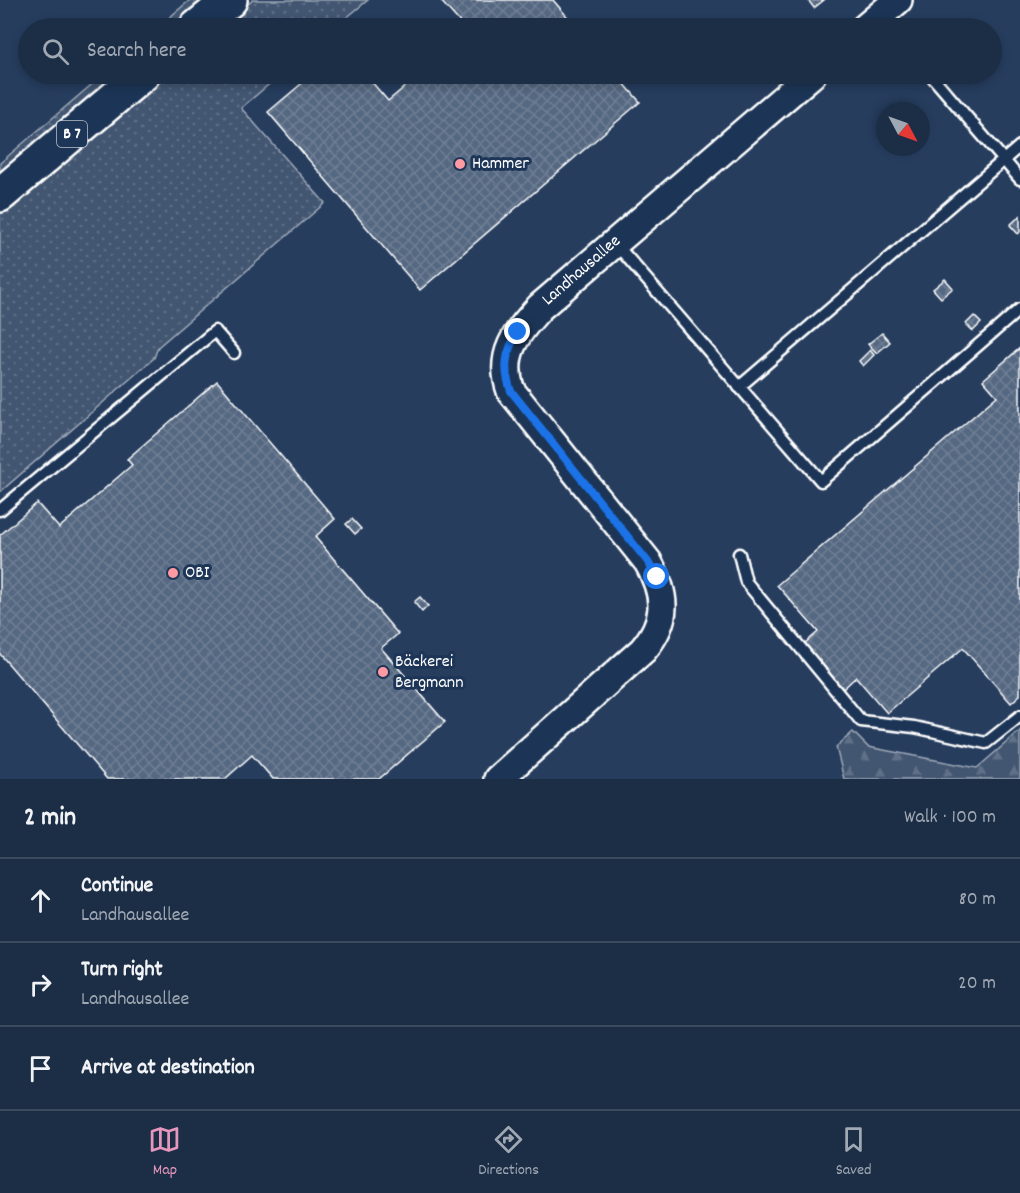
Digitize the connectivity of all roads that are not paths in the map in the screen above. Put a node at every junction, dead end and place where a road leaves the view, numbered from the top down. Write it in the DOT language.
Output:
graph roads {
  1 [pos="230,0"];
  2 [pos="208,18"];
  3 [pos="132,84"];
  4 [pos="800,84"];
  5 [pos="939,84"];
  6 [pos="1020,146"];
  7 [pos="1004,160"];
  8 [pos="1020,178"];
  9 [pos="0,195"];
  10 [pos="615,243"];
  11 [pos="1020,309"];
  12 [pos="234,353"];
  13 [pos="740,387"];
  14 [pos="0,510"];
  15 [pos="739,554"];
  16 [pos="1020,716"];
  17 [pos="498,779"];
  1 -- 2 [label="main road"];
  3 -- 9 [label="main road, B 7"];
  4 -- 10 [label="street, Landhausallee"];
  5 -- 7 [label="lane"];
  6 -- 7 [label="lane"];
  7 -- 8 [label="lane"];
  7 -- 13 [label="lane"];
  10 -- 13 [label="lane"];
  10 -- 17 [label="street, Landhausallee"];
  11 -- 13 [label="lane"];
  12 -- 14 [label="lane"];
  15 -- 16 [label="lane"];
}
